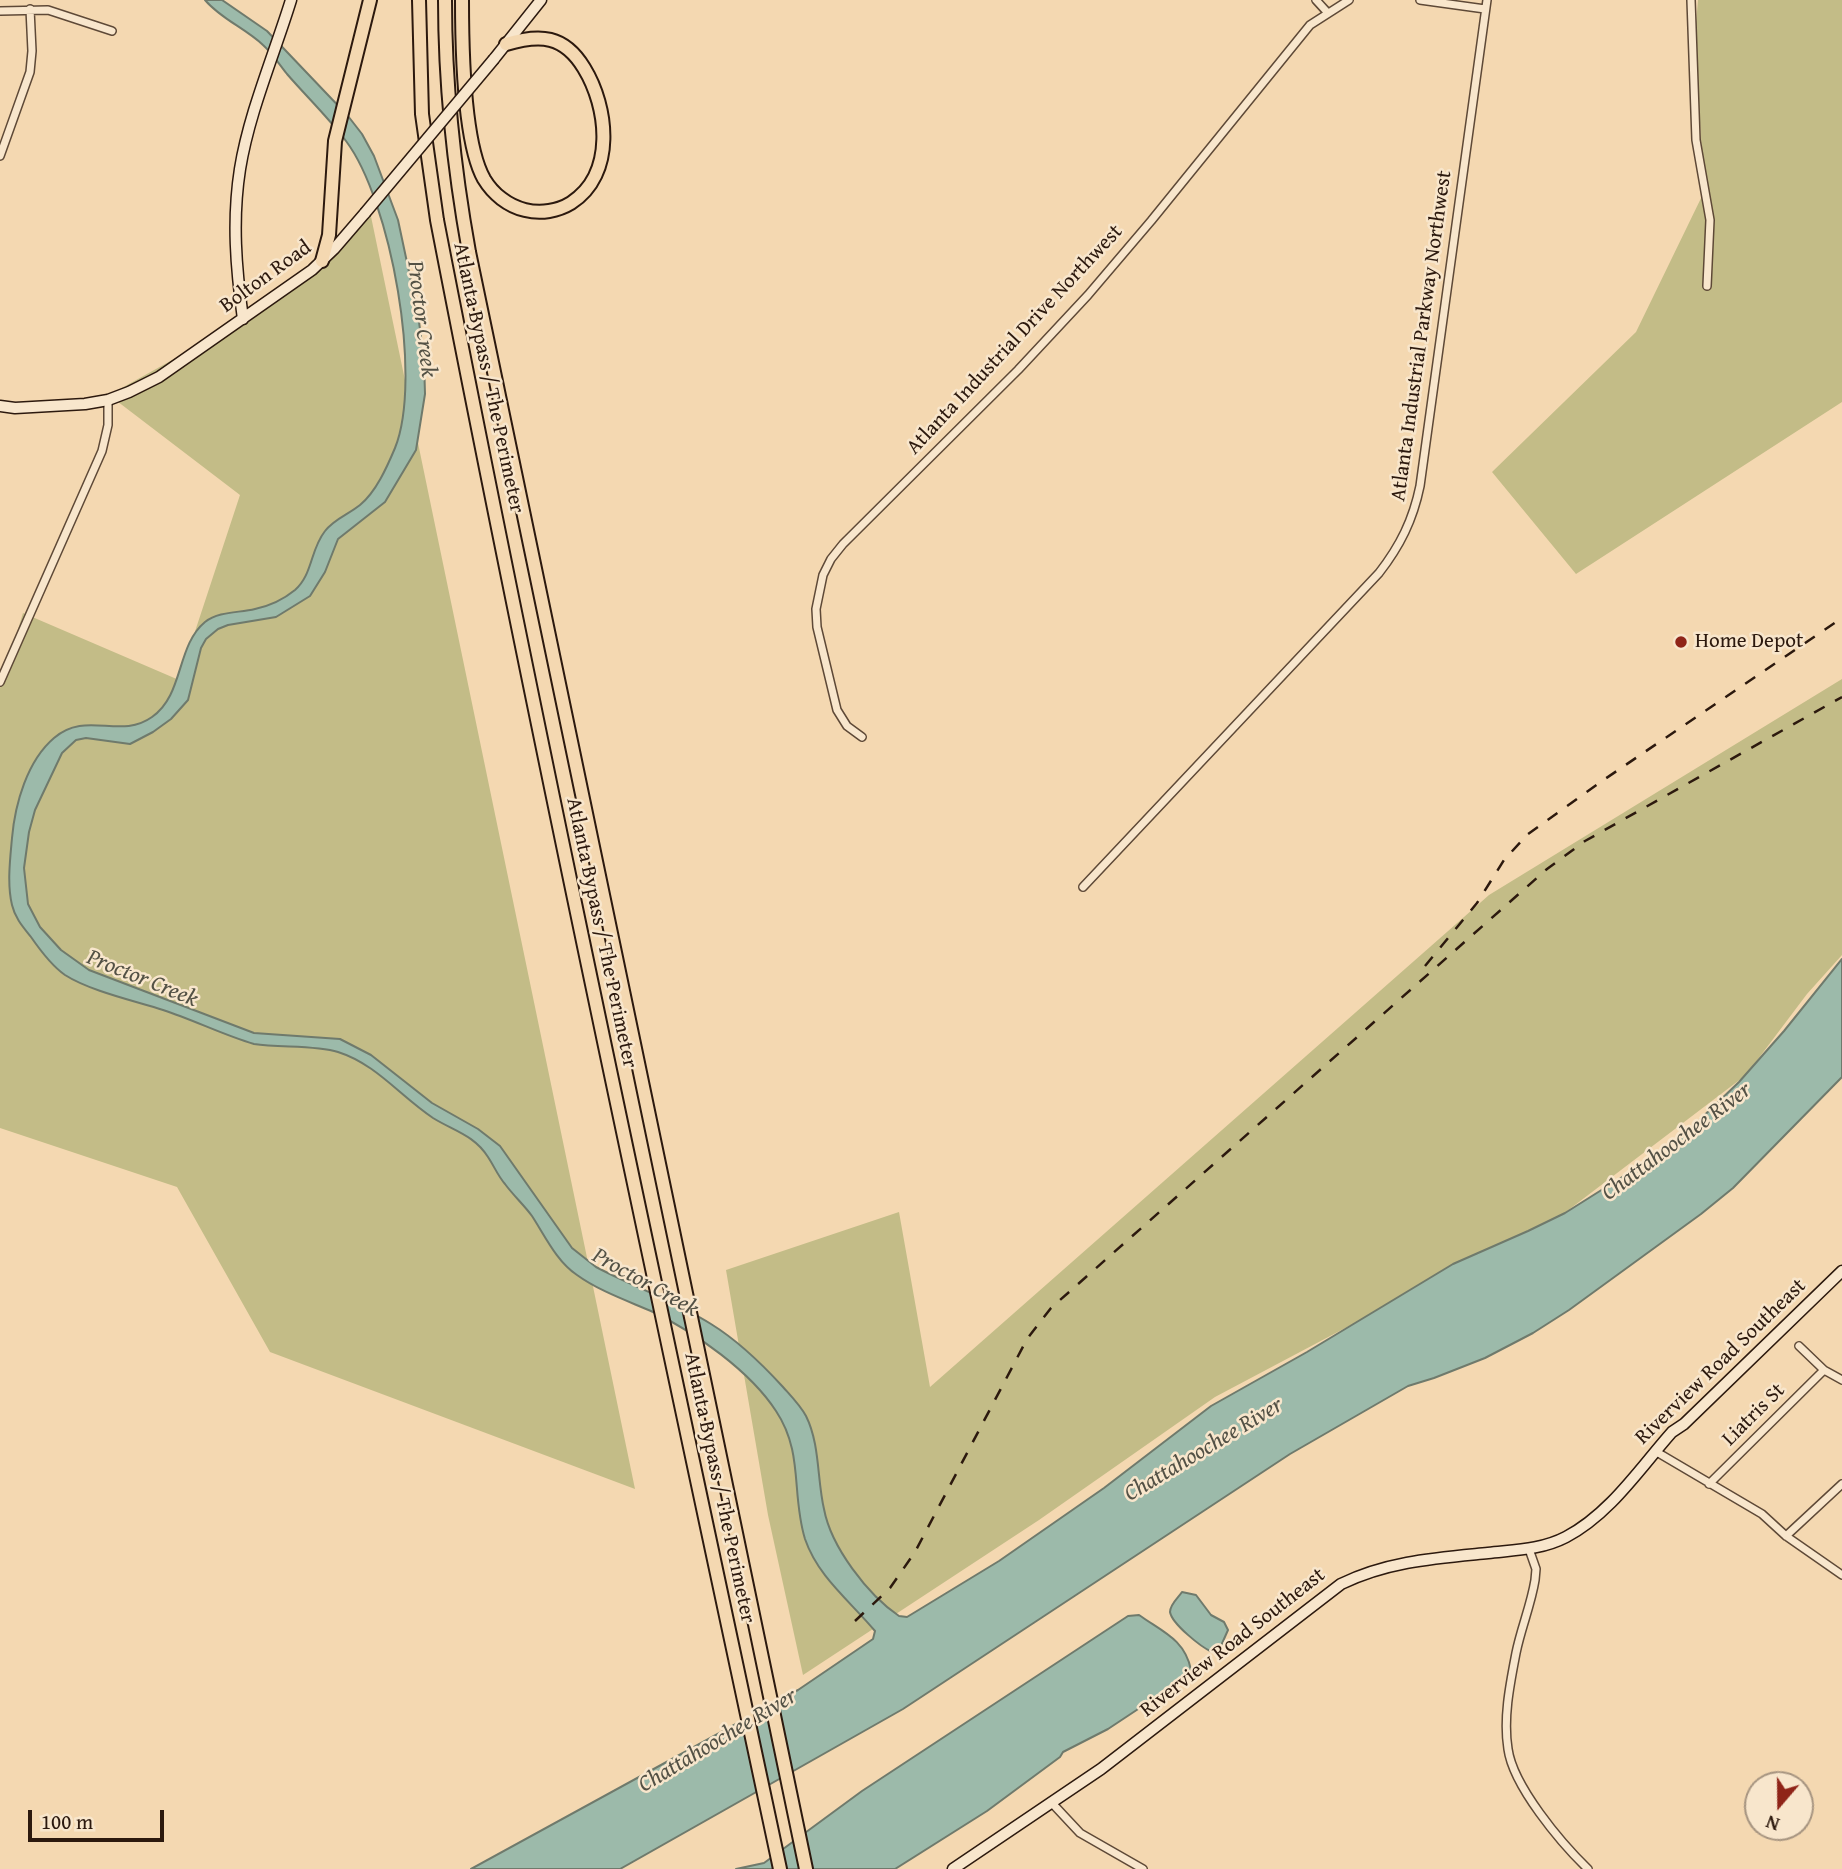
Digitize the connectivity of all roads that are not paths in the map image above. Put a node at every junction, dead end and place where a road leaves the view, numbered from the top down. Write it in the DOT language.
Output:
graph roads {
  1 [pos="291,0"];
  2 [pos="370,0"];
  3 [pos="418,0"];
  4 [pos="445,0"];
  5 [pos="462,0"];
  6 [pos="541,0"];
  7 [pos="1316,0"];
  8 [pos="1349,0"];
  9 [pos="1420,0"];
  10 [pos="1487,0"];
  11 [pos="1691,0"];
  12 [pos="30,9"];
  13 [pos="1485,9"];
  14 [pos="0,11"];
  15 [pos="1327,12"];
  16 [pos="112,31"];
  17 [pos="506,44"];
  18 [pos="0,156"];
  19 [pos="323,261"];
  20 [pos="1707,286"];
  21 [pos="243,319"];
  22 [pos="108,400"];
  23 [pos="0,406"];
  24 [pos="0,682"];
  25 [pos="862,737"];
  26 [pos="1083,887"];
  27 [pos="1842,1271"];
  28 [pos="1799,1346"];
  29 [pos="1824,1370"];
  30 [pos="1842,1380"];
  31 [pos="1655,1451"];
  32 [pos="1709,1484"];
  33 [pos="1842,1484"];
  34 [pos="1786,1536"];
  35 [pos="1529,1549"];
  36 [pos="1842,1575"];
  37 [pos="1051,1802"];
  38 [pos="780,1869"];
  39 [pos="806,1869"];
  40 [pos="953,1869"];
  41 [pos="1143,1869"];
  42 [pos="1588,1869"];
  1 -- 21 [label="street"];
  2 -- 19 [label="highway"];
  3 -- 38 [label="highway, Atlanta Bypass / The Perimeter"];
  4 -- 39 [label="highway, Atlanta Bypass / The Perimeter"];
  5 -- 17 [label="highway"];
  6 -- 17 [label="street, Bolton Road"];
  7 -- 15 [label="street"];
  8 -- 15 [label="street, Atlanta Industrial Drive Northwest"];
  9 -- 13 [label="street"];
  10 -- 13 [label="street, Atlanta Industrial Parkway Northwest"];
  11 -- 20 [label="street"];
  12 -- 14 [label="street"];
  12 -- 16 [label="street"];
  12 -- 18 [label="street"];
  13 -- 26 [label="street, Atlanta Industrial Parkway Northwest"];
  15 -- 25 [label="street, Atlanta Industrial Drive Northwest"];
  17 -- 19 [label="street, Bolton Road, bridge"];
  19 -- 21 [label="street, Bolton Road"];
  21 -- 22 [label="street, Bolton Road"];
  22 -- 23 [label="street, Bolton Road"];
  22 -- 24 [label="street"];
  27 -- 31 [label="street, Riverview Road Southeast"];
  28 -- 29 [label="street"];
  29 -- 30 [label="street"];
  29 -- 32 [label="street, Liatris St"];
  31 -- 32 [label="street"];
  31 -- 35 [label="street, Riverview Road Southeast"];
  32 -- 34 [label="street"];
  33 -- 34 [label="street"];
  34 -- 36 [label="street"];
  35 -- 37 [label="street, Riverview Road Southeast"];
  35 -- 42 [label="street"];
  37 -- 40 [label="street, Riverview Road Southeast"];
  37 -- 41 [label="street"];
}
